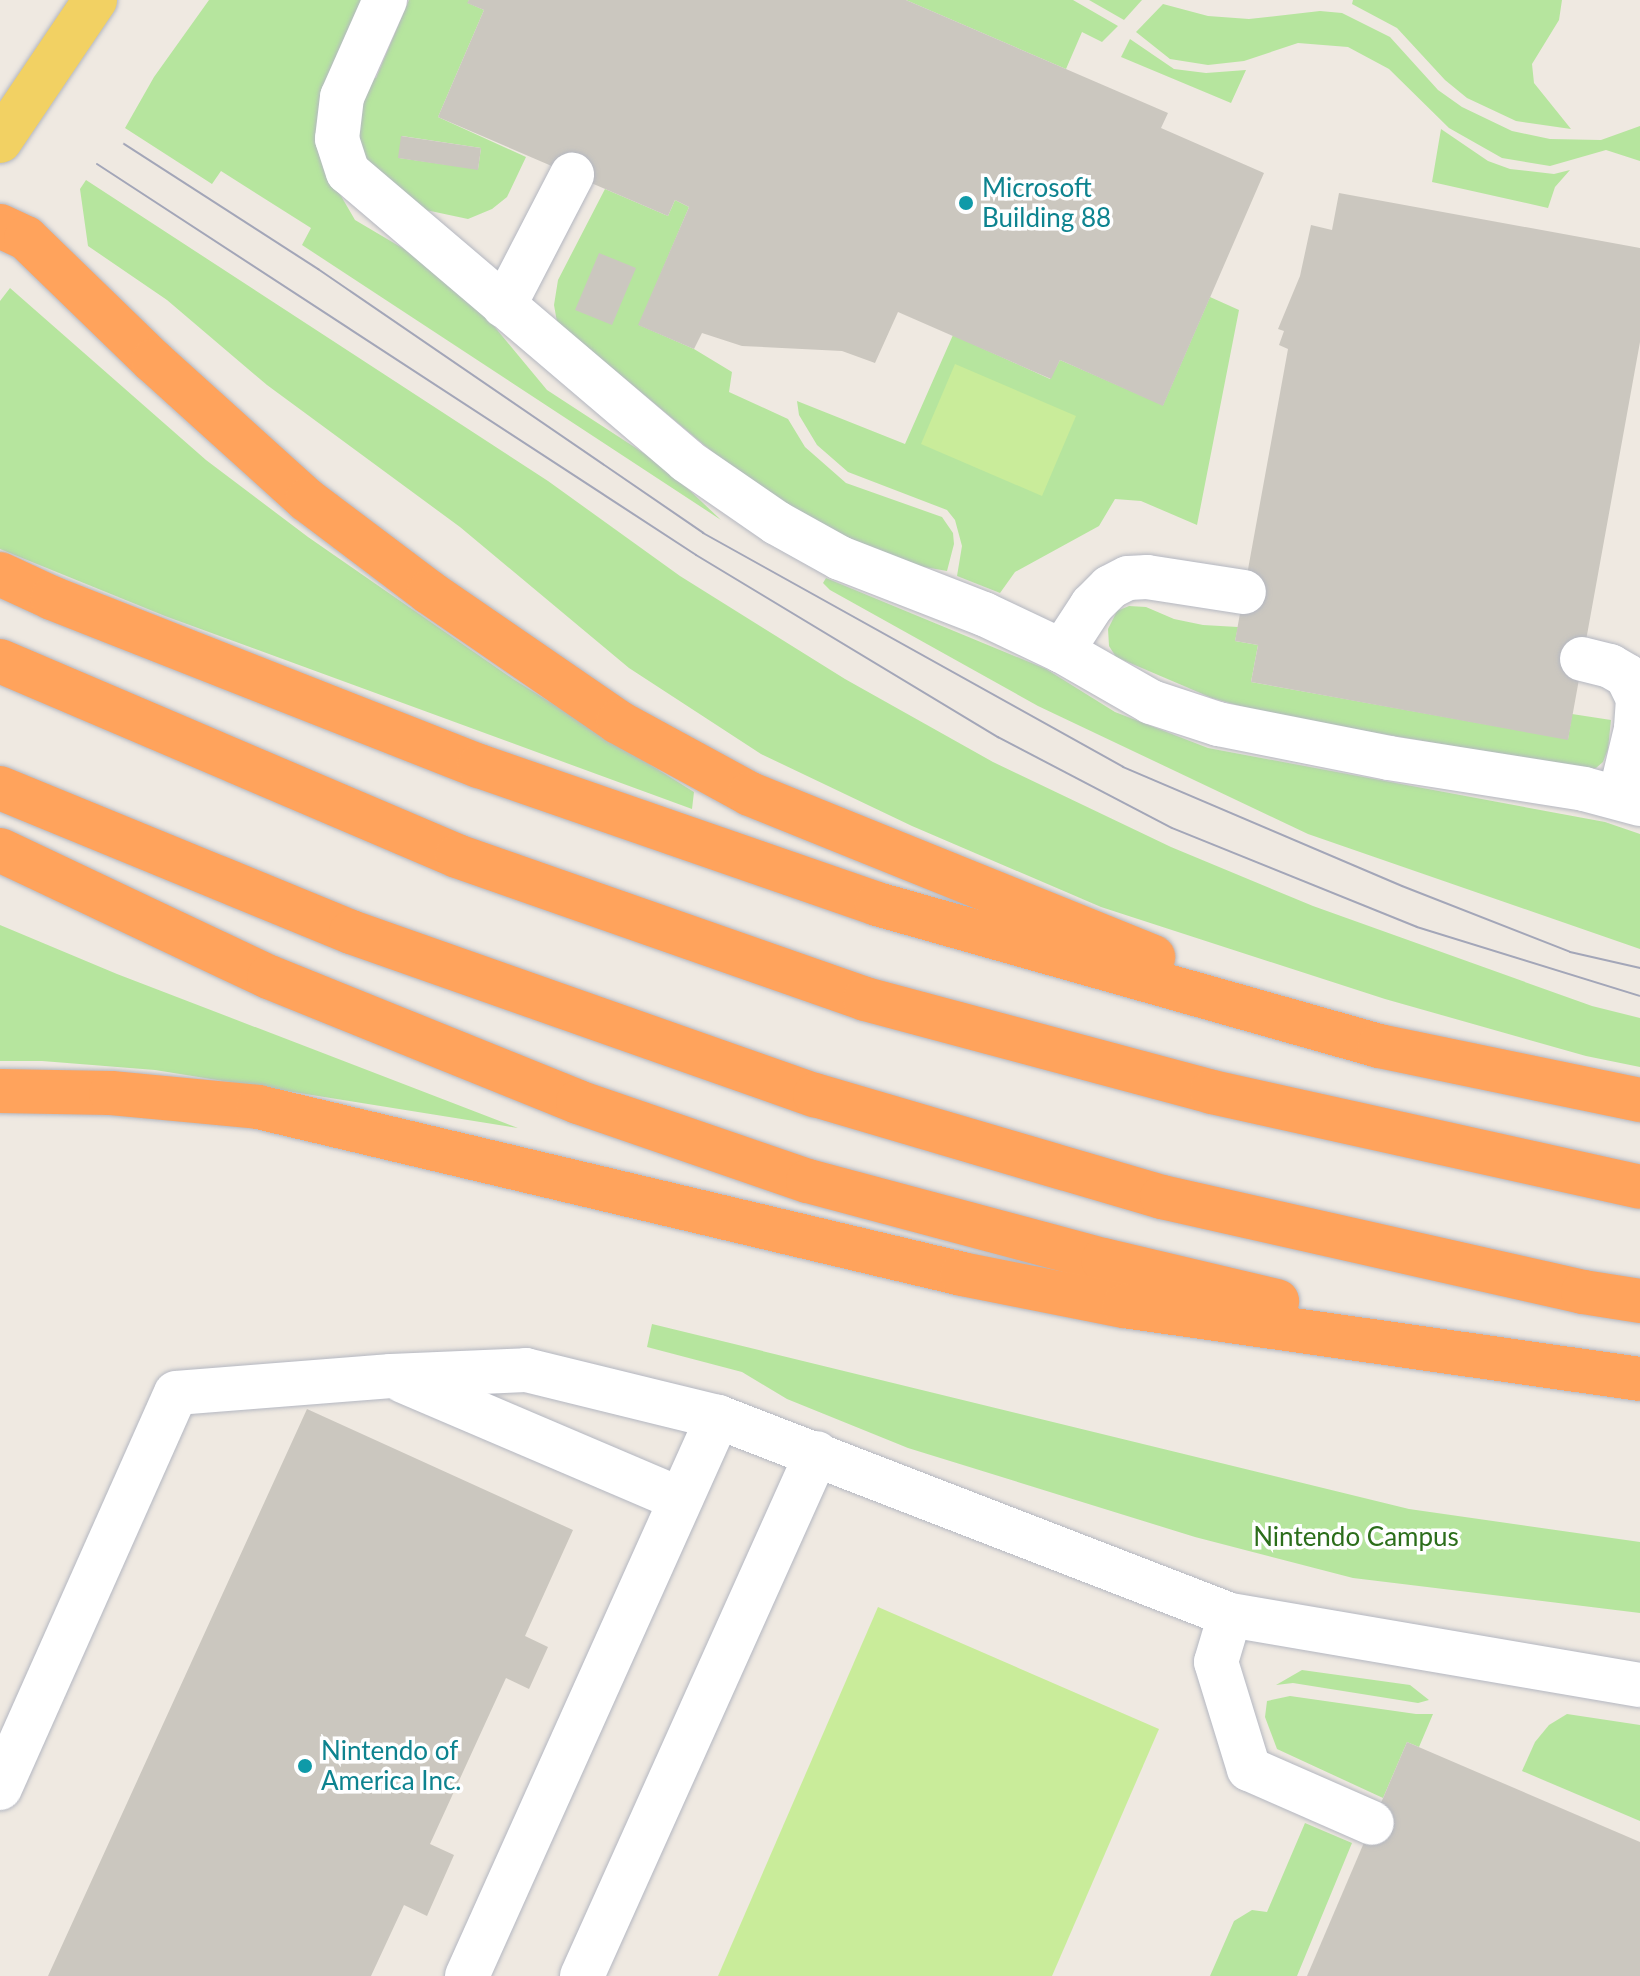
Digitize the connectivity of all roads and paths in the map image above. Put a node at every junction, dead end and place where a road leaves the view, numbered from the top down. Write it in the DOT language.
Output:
graph roads {
  1 [pos="95,0"];
  2 [pos="385,0"];
  3 [pos="0,141"];
  4 [pos="572,175"];
  5 [pos="0,226"];
  6 [pos="504,306"];
  7 [pos="0,574"];
  8 [pos="1244,592"];
  9 [pos="1062,651"];
  10 [pos="1582,659"];
  11 [pos="0,661"];
  12 [pos="0,788"];
  13 [pos="1630,800"];
  14 [pos="0,850"];
  15 [pos="1379,1046"];
  16 [pos="0,1091"];
  17 [pos="1640,1100"];
  18 [pos="1640,1187"];
  19 [pos="1640,1301"];
  20 [pos="1548,1365"];
  21 [pos="391,1376"];
  22 [pos="1640,1379"];
  23 [pos="718,1417"];
  24 [pos="817,1453"];
  25 [pos="680,1499"];
  26 [pos="1230,1615"];
  27 [pos="1640,1685"];
  28 [pos="0,1788"];
  29 [pos="1372,1823"];
  30 [pos="467,1976"];
  31 [pos="582,1976"];
  1 -- 3 [label="main road"];
  2 -- 6 [label="lane"];
  4 -- 6 [label="lane"];
  5 -- 15 [label="highway"];
  6 -- 9 [label="lane"];
  7 -- 15 [label="highway"];
  8 -- 9 [label="lane"];
  9 -- 13 [label="lane"];
  10 -- 13 [label="lane"];
  11 -- 18 [label="highway"];
  12 -- 19 [label="highway"];
  14 -- 20 [label="highway"];
  15 -- 17 [label="highway"];
  16 -- 20 [label="highway"];
  20 -- 22 [label="highway"];
  21 -- 23 [label="lane"];
  21 -- 25 [label="lane"];
  21 -- 28 [label="lane"];
  23 -- 24 [label="lane"];
  23 -- 25 [label="lane"];
  24 -- 26 [label="lane"];
  24 -- 31 [label="lane"];
  25 -- 30 [label="lane"];
  26 -- 27 [label="lane"];
  26 -- 29 [label="lane"];
}
